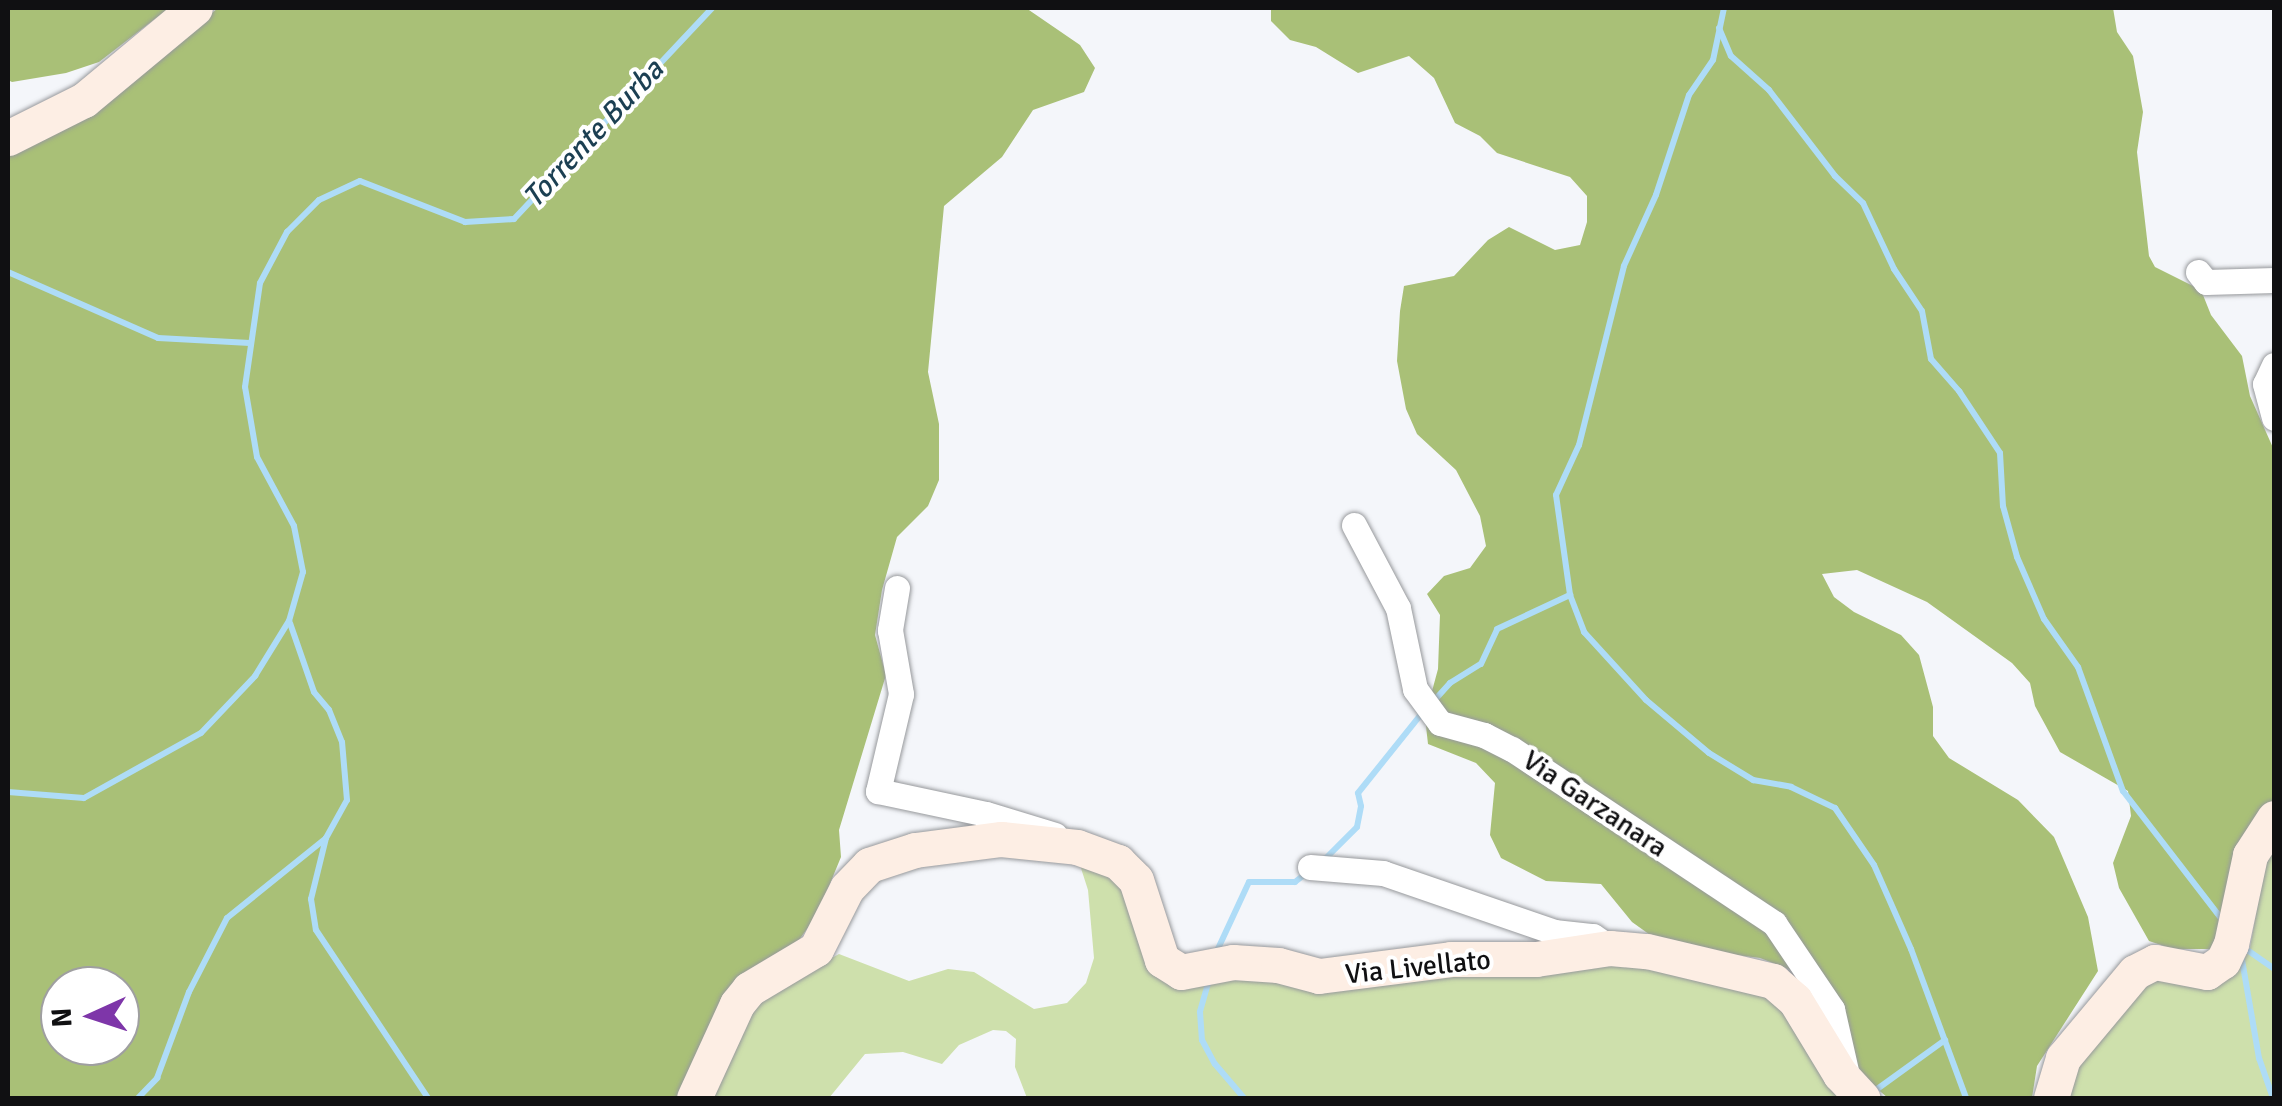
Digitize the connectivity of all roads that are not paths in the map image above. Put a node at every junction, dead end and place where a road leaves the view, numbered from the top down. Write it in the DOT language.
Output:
graph roads {
  1 [pos="195,8"];
  2 [pos="8,138"];
  3 [pos="2198,272"];
  4 [pos="2274,280"];
  5 [pos="2274,365"];
  6 [pos="2274,418"];
  7 [pos="1354,525"];
  8 [pos="897,588"];
  9 [pos="2274,818"];
  10 [pos="1077,847"];
  11 [pos="1310,866"];
  12 [pos="1610,948"];
  13 [pos="1856,1092"];
  14 [pos="694,1098"];
  15 [pos="2050,1098"];
  1 -- 2 [label="main road"];
  3 -- 4 [label="street"];
  5 -- 6 [label="street"];
  7 -- 13 [label="street, Via Garzanara"];
  8 -- 10 [label="street"];
  9 -- 15 [label="main road"];
  10 -- 12 [label="main road, Via Livellato"];
  10 -- 14 [label="main road, Via Livellato"];
  11 -- 12 [label="street"];
  12 -- 13 [label="main road, Via Livellato"];
}
